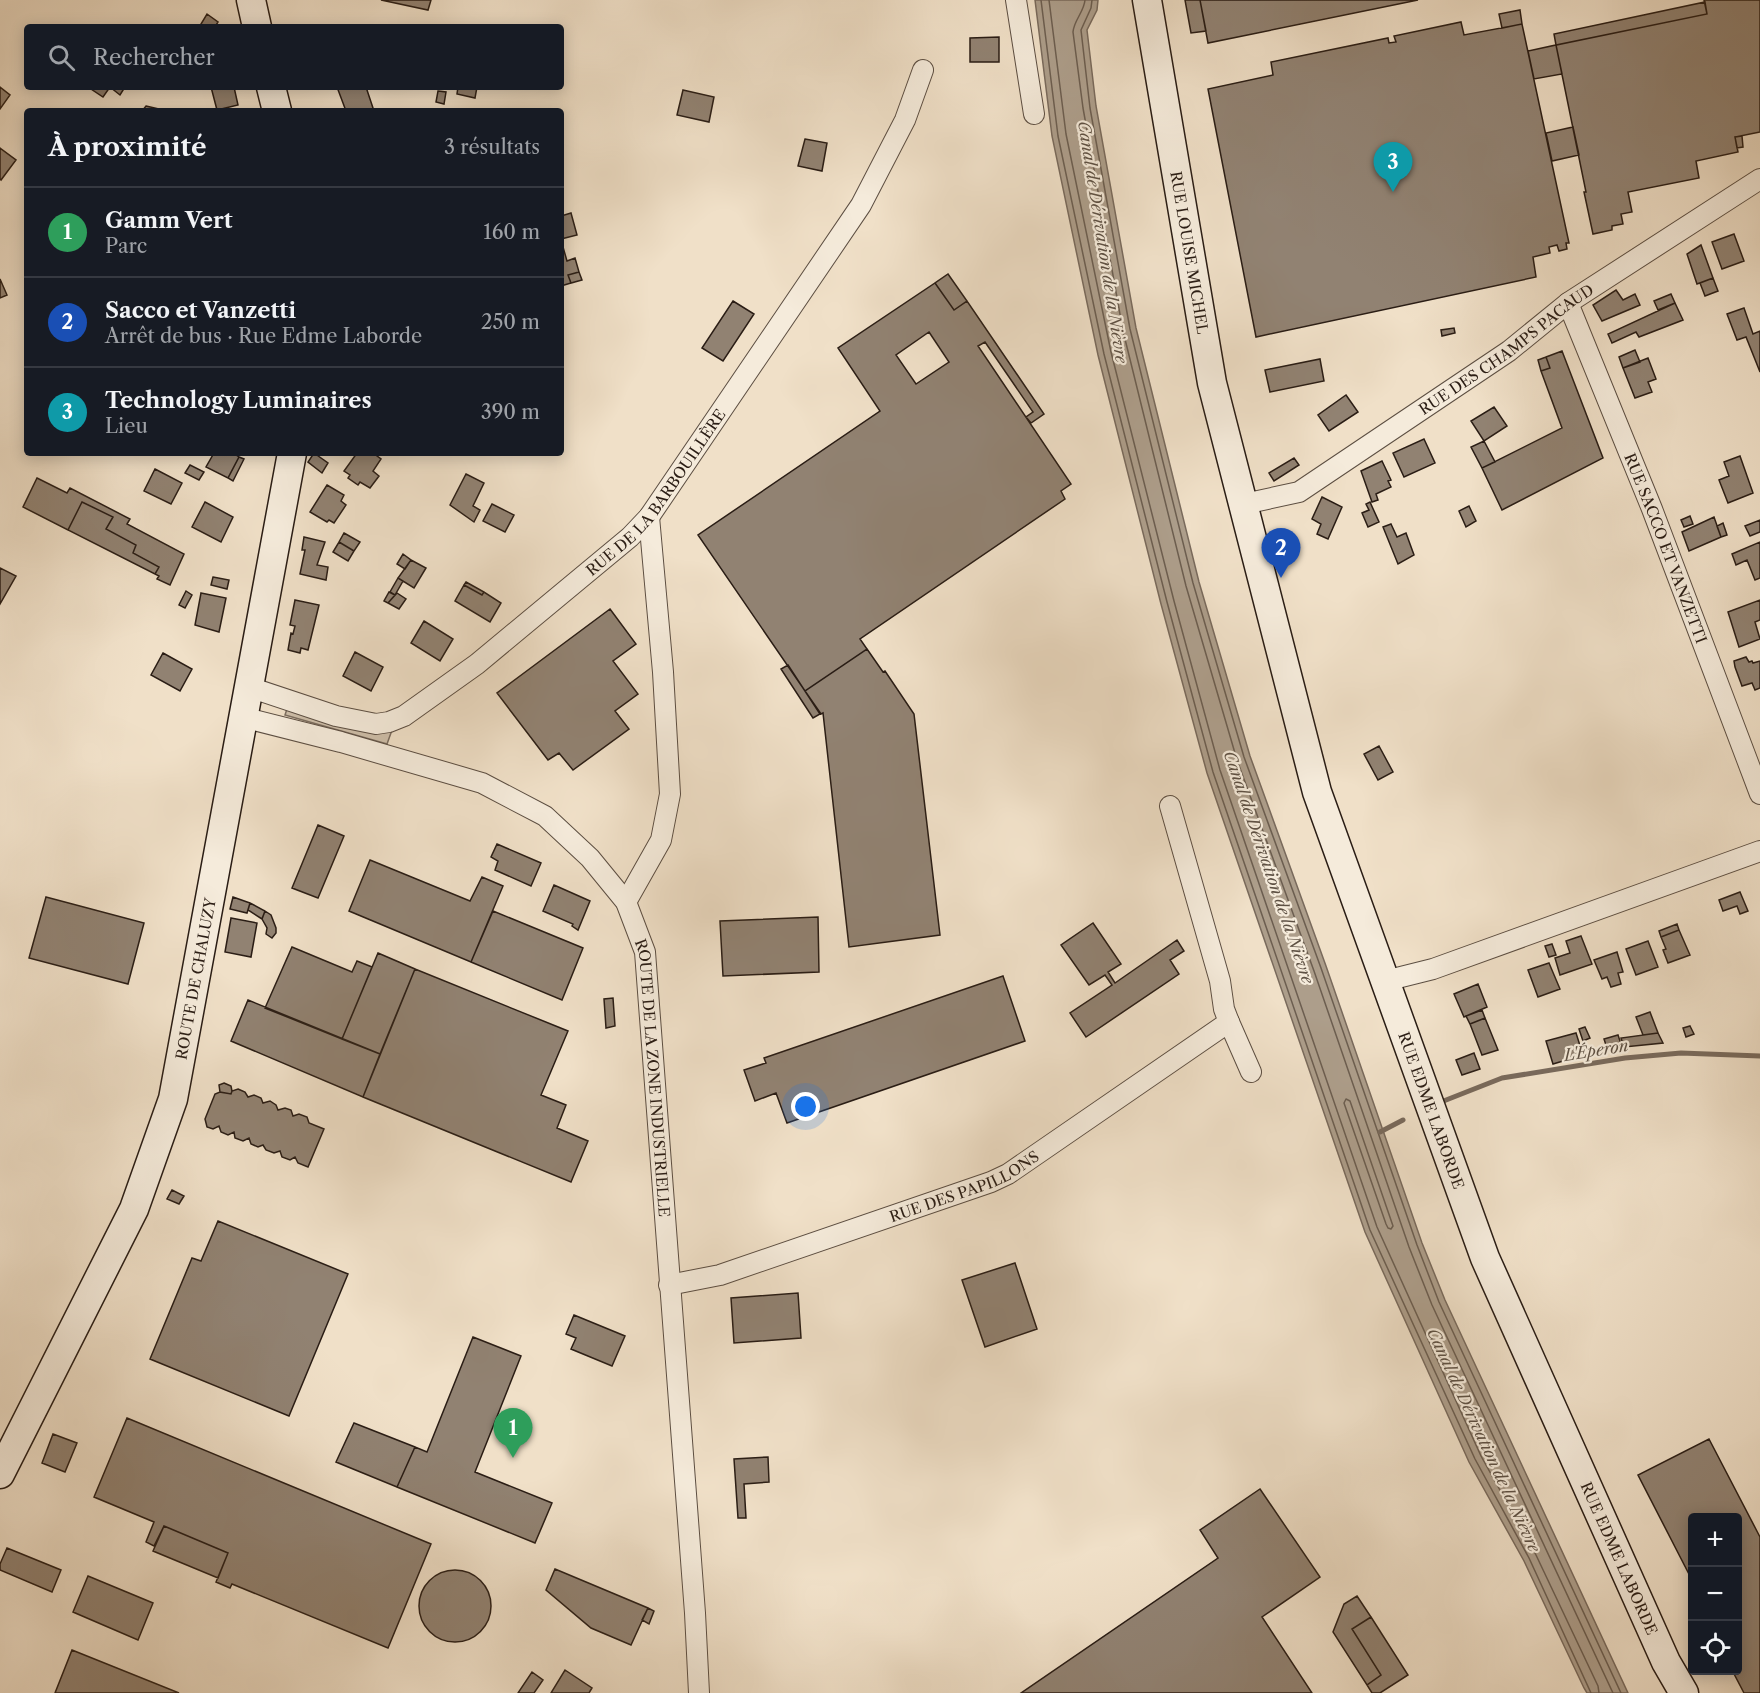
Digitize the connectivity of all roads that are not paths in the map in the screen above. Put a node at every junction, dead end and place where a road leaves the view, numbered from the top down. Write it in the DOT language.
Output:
graph roads {
  1 [pos="251,0"];
  2 [pos="1016,0"];
  3 [pos="1147,0"];
  4 [pos="256,24"];
  5 [pos="923,70"];
  6 [pos="272,90"];
  7 [pos="276,108"];
  8 [pos="1034,114"];
  9 [pos="1760,179"];
  10 [pos="1568,303"];
  11 [pos="291,456"];
  12 [pos="1244,504"];
  13 [pos="649,517"];
  14 [pos="249,687"];
  15 [pos="242,717"];
  16 [pos="1760,794"];
  17 [pos="1170,806"];
  18 [pos="1760,851"];
  19 [pos="626,902"];
  20 [pos="1385,981"];
  21 [pos="1228,1022"];
  22 [pos="1251,1072"];
  23 [pos="669,1285"];
  24 [pos="0,1474"];
  25 [pos="699,1693"];
  26 [pos="1684,1693"];
  1 -- 4 [label="street"];
  2 -- 8 [label="street"];
  3 -- 12 [label="street, RUE LOUISE MICHEL"];
  5 -- 13 [label="street, RUE DE LA BARBOUILLÈRE"];
  6 -- 7 [label="street"];
  9 -- 10 [label="street, RUE DES CHAMPS PACAUD"];
  10 -- 12 [label="street, RUE DES CHAMPS PACAUD"];
  10 -- 16 [label="street, RUE SACCO ET VANZETTI"];
  11 -- 14 [label="street, ROUTE DE CHALUZY"];
  12 -- 20 [label="street, RUE EDME LABORDE"];
  13 -- 14 [label="street, RUE DE LA BARBOUILLÈRE"];
  13 -- 19 [label="street"];
  14 -- 15 [label="street, ROUTE DE CHALUZY"];
  15 -- 19 [label="street, ROUTE DE LA ZONE INDUSTRIELLE"];
  15 -- 24 [label="street, ROUTE DE CHALUZY"];
  17 -- 21 [label="street"];
  18 -- 20 [label="street"];
  19 -- 23 [label="street, ROUTE DE LA ZONE INDUSTRIELLE"];
  20 -- 26 [label="street, RUE EDME LABORDE"];
  21 -- 22 [label="street"];
  21 -- 23 [label="street, RUE DES PAPILLONS"];
  23 -- 25 [label="street, ROUTE DE LA ZONE INDUSTRIELLE"];
}
